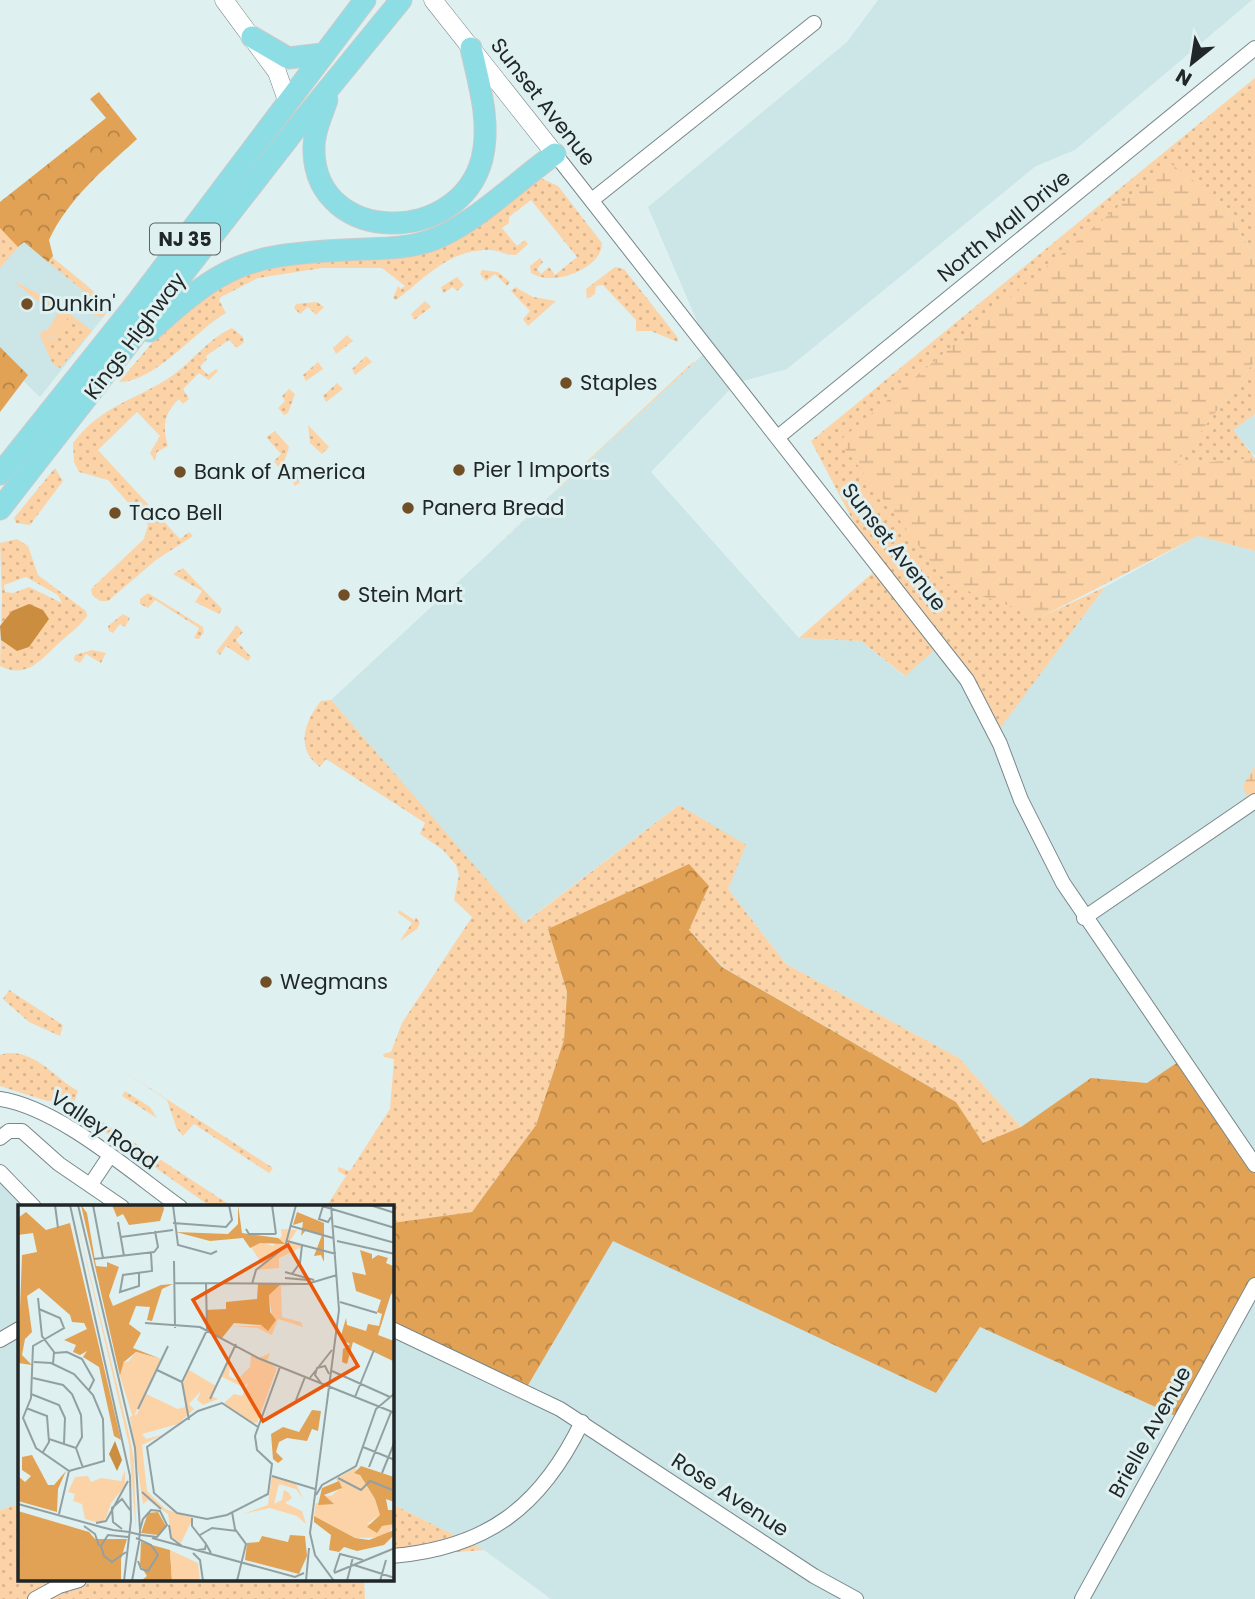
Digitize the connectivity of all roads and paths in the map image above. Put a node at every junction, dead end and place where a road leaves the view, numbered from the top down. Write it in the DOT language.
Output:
graph roads {
  1 [pos="224,0"];
  2 [pos="365,0"];
  3 [pos="401,0"];
  4 [pos="433,0"];
  5 [pos="814,23"];
  6 [pos="252,37"];
  7 [pos="471,48"];
  8 [pos="1255,48"];
  9 [pos="323,54"];
  10 [pos="331,88"];
  11 [pos="288,103"];
  12 [pos="555,154"];
  13 [pos="592,200"];
  14 [pos="120,358"];
  15 [pos="778,437"];
  16 [pos="0,474"];
  17 [pos="0,509"];
  18 [pos="1255,801"];
  19 [pos="1084,918"];
  20 [pos="0,1099"];
  21 [pos="0,1138"];
  22 [pos="110,1157"];
  23 [pos="1255,1165"];
  24 [pos="0,1172"];
  25 [pos="91,1184"];
  26 [pos="32,1205"];
  27 [pos="119,1205"];
  28 [pos="177,1205"];
  29 [pos="1255,1285"];
  30 [pos="18,1330"];
  31 [pos="394,1330"];
  32 [pos="0,1340"];
  33 [pos="582,1422"];
  34 [pos="394,1556"];
  35 [pos="72,1582"];
  36 [pos="35,1599"];
  37 [pos="856,1599"];
  38 [pos="1082,1599"];
  1 -- 6 [label="street"];
  2 -- 9 [label="main road, Kings Highway / NJ 35"];
  3 -- 10 [label="main road, Kings Highway / NJ 35"];
  4 -- 7 [label="street, Sunset Avenue"];
  5 -- 13 [label="street"];
  6 -- 9 [label="main road"];
  6 -- 11 [label="street"];
  7 -- 10 [label="main road"];
  7 -- 12 [label="street, Sunset Avenue"];
  8 -- 15 [label="street, North Mall Drive"];
  9 -- 11 [label="main road, Kings Highway / NJ 35"];
  10 -- 14 [label="main road, Kings Highway / NJ 35"];
  11 -- 16 [label="main road, Kings Highway / NJ 35"];
  12 -- 13 [label="street, Sunset Avenue"];
  12 -- 14 [label="main road"];
  13 -- 15 [label="street, Sunset Avenue"];
  14 -- 17 [label="main road, Kings Highway / NJ 35"];
  15 -- 19 [label="street, Sunset Avenue"];
  18 -- 19 [label="street"];
  19 -- 23 [label="street, Sunset Avenue"];
  20 -- 22 [label="street, Valley Road"];
  21 -- 25 [label="street"];
  22 -- 25 [label="street"];
  22 -- 28 [label="street, Valley Road"];
  24 -- 26 [label="street"];
  25 -- 27 [label="street"];
  29 -- 38 [label="street, Brielle Avenue"];
  30 -- 32 [label="street"];
  31 -- 33 [label="street"];
  33 -- 34 [label="street"];
  33 -- 37 [label="street, Rose Avenue"];
  35 -- 36 [label="street"];
}
